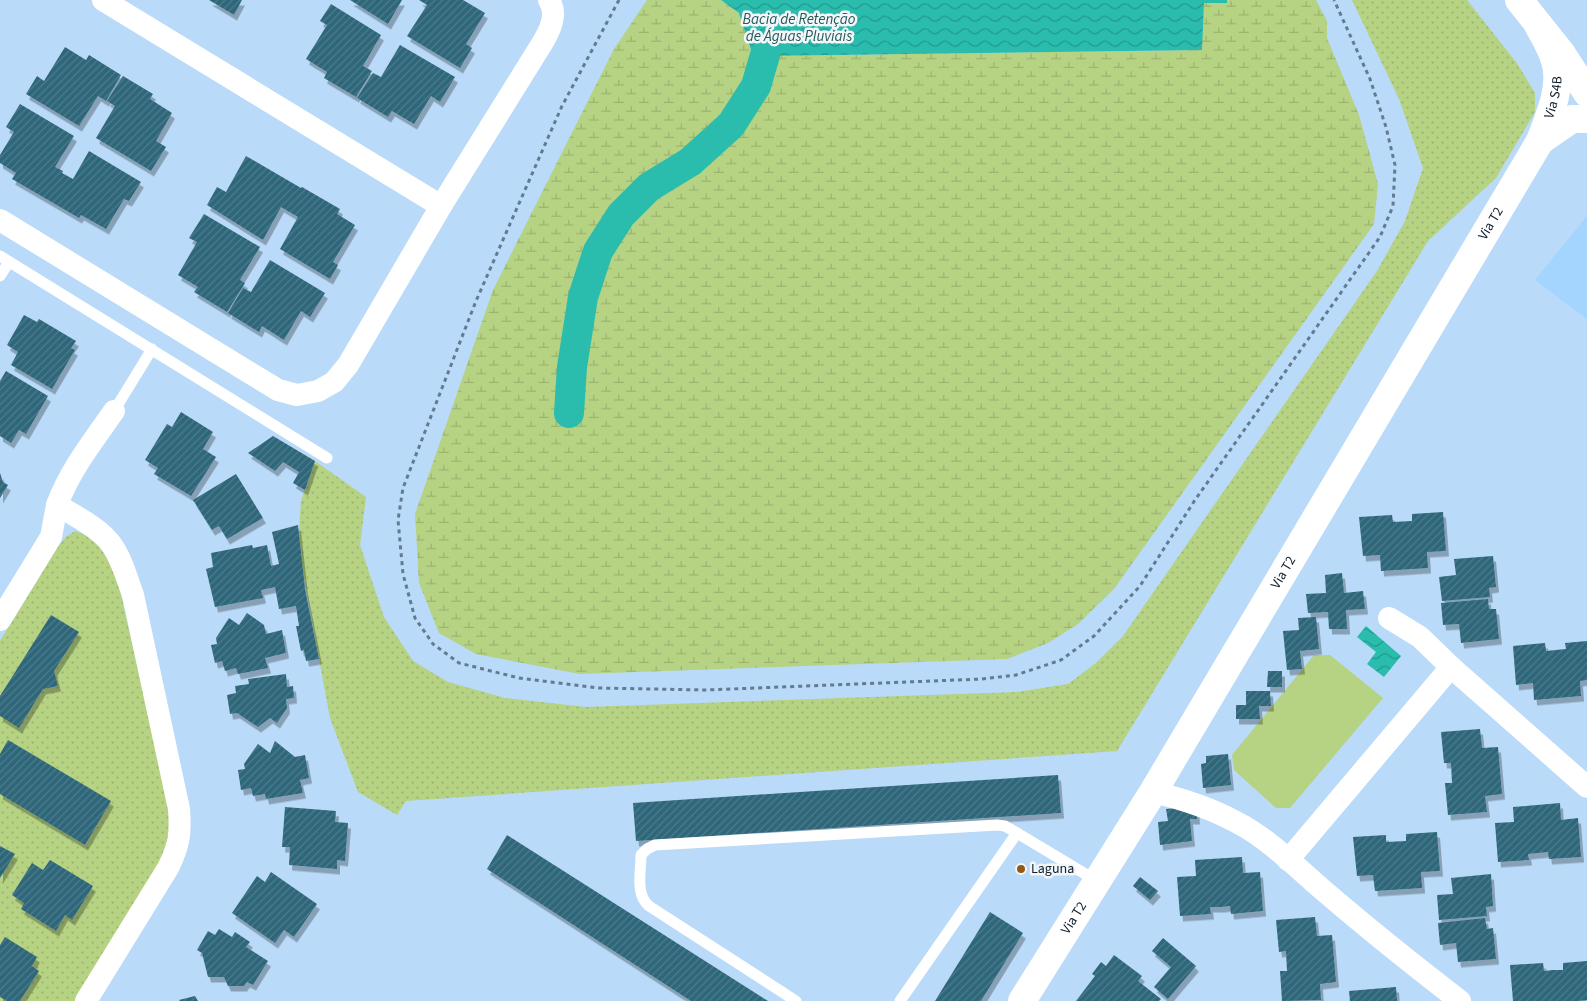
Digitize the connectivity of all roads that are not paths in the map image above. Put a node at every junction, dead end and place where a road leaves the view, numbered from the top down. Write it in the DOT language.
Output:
graph roads {
  1 [pos="103,0"];
  2 [pos="549,0"];
  3 [pos="1519,0"];
  4 [pos="1538,25"];
  5 [pos="1587,93"];
  6 [pos="1587,119"];
  7 [pos="1540,141"];
  8 [pos="441,206"];
  9 [pos="0,220"];
  10 [pos="5,259"];
  11 [pos="0,276"];
  12 [pos="152,349"];
  13 [pos="114,411"];
  14 [pos="327,458"];
  15 [pos="57,505"];
  16 [pos="1389,618"];
  17 [pos="0,620"];
  18 [pos="1451,667"];
  19 [pos="1587,787"];
  20 [pos="1153,792"];
  21 [pos="1017,833"];
  22 [pos="1288,860"];
  23 [pos="1097,881"];
  24 [pos="86,1001"];
  25 [pos="796,1001"];
  26 [pos="900,1001"];
  27 [pos="1022,1001"];
  28 [pos="1460,1001"];
  1 -- 8 [label="street"];
  2 -- 8 [label="street"];
  3 -- 4 [label="street, Via S4B"];
  4 -- 5 [label="street, Via S4B"];
  4 -- 7 [label="street, Via S4B"];
  6 -- 7 [label="street"];
  7 -- 20 [label="street, Via T2"];
  8 -- 9 [label="street"];
  10 -- 11 [label="lane"];
  10 -- 12 [label="lane"];
  12 -- 13 [label="lane"];
  12 -- 14 [label="lane"];
  13 -- 15 [label="street"];
  15 -- 17 [label="street"];
  15 -- 24 [label="street"];
  16 -- 18 [label="street"];
  18 -- 19 [label="street"];
  18 -- 22 [label="street"];
  20 -- 22 [label="street"];
  20 -- 23 [label="street, Via T2"];
  21 -- 23 [label="lane"];
  21 -- 25 [label="lane"];
  21 -- 26 [label="lane"];
  22 -- 28 [label="street"];
  23 -- 27 [label="street, Via T2"];
}
